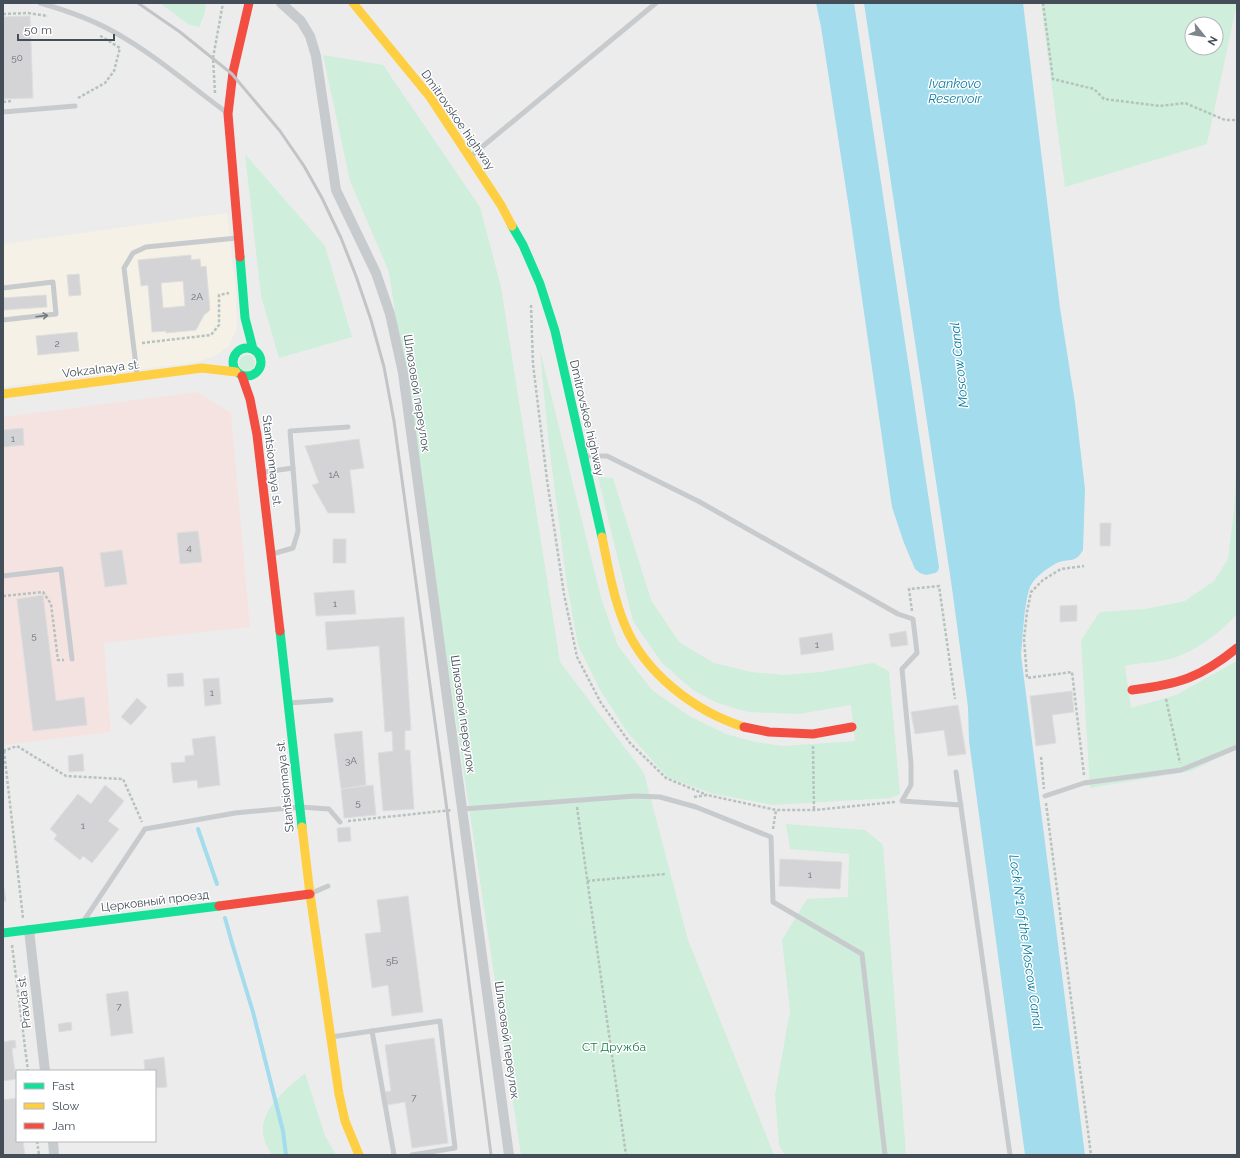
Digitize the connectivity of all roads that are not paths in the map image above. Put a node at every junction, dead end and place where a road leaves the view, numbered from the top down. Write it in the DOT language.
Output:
graph roads {
  1 [pos="40,3"];
  2 [pos="249,3"];
  3 [pos="281,3"];
  4 [pos="353,3"];
  5 [pos="656,3"];
  6 [pos="75,106"];
  7 [pos="3,112"];
  8 [pos="228,114"];
  9 [pos="470,156"];
  10 [pos="238,238"];
  11 [pos="3,288"];
  12 [pos="245,318"];
  13 [pos="3,320"];
  14 [pos="253,349"];
  15 [pos="236,352"];
  16 [pos="202,368"];
  17 [pos="239,374"];
  18 [pos="137,376"];
  19 [pos="255,381"];
  20 [pos="3,394"];
  21 [pos="254,410"];
  22 [pos="348,427"];
  23 [pos="584,456"];
  24 [pos="293,468"];
  25 [pos="262,472"];
  26 [pos="271,554"];
  27 [pos="3,576"];
  28 [pos="1237,648"];
  29 [pos="72,659"];
  30 [pos="1132,690"];
  31 [pos="331,700"];
  32 [pos="288,703"];
  33 [pos="852,727"];
  34 [pos="1237,747"];
  35 [pos="956,772"];
  36 [pos="1046,796"];
  37 [pos="961,805"];
  38 [pos="300,807"];
  39 [pos="463,809"];
  40 [pos="340,822"];
  41 [pos="328,886"];
  42 [pos="310,894"];
  43 [pos="83,922"];
  44 [pos="27,930"];
  45 [pos="3,933"];
  46 [pos="372,1031"];
  47 [pos="331,1037"];
  48 [pos="45,1070"];
  49 [pos="53,1142"];
  50 [pos="54,1155"];
  51 [pos="359,1155"];
  52 [pos="394,1155"];
  53 [pos="412,1155"];
  54 [pos="509,1155"];
  55 [pos="885,1155"];
  56 [pos="1010,1155"];
  1 -- 8 [label="lane"];
  2 -- 8 [label="main road"];
  3 -- 39 [label="street, Шлюзовой переулок"];
  4 -- 9 [label="main road, Dmitrovskoe highway"];
  5 -- 9 [label="lane"];
  6 -- 7 [label="lane"];
  8 -- 10 [label="main road"];
  9 -- 23 [label="main road, Dmitrovskoe highway"];
  10 -- 12 [label="main road"];
  10 -- 18 [label="lane"];
  13 -- 11 [label="lane, one-way"];
  12 -- 14 [label="main road"];
  12 -- 15 [label="main road"];
  14 -- 15 [label="main road"];
  14 -- 19 [label="main road"];
  15 -- 16 [label="main road"];
  15 -- 17 [label="main road"];
  16 -- 17 [label="main road"];
  16 -- 18 [label="main road, Vokzalnaya st."];
  17 -- 19 [label="main road"];
  17 -- 21 [label="main road"];
  18 -- 20 [label="main road, Vokzalnaya st."];
  19 -- 21 [label="main road"];
  21 -- 25 [label="main road, Stantsionnaya st."];
  22 -- 24 [label="lane"];
  23 -- 33 [label="main road, Dmitrovskoe highway"];
  23 -- 37 [label="lane"];
  24 -- 25 [label="lane"];
  24 -- 26 [label="lane"];
  25 -- 26 [label="main road, Stantsionnaya st."];
  26 -- 32 [label="main road, Stantsionnaya st."];
  27 -- 29 [label="lane"];
  28 -- 30 [label="main road"];
  31 -- 32 [label="lane"];
  32 -- 38 [label="main road, Stantsionnaya st."];
  34 -- 36 [label="lane"];
  35 -- 37 [label="lane"];
  37 -- 56 [label="lane"];
  38 -- 40 [label="lane"];
  38 -- 42 [label="main road, Stantsionnaya st."];
  38 -- 43 [label="lane"];
  39 -- 54 [label="street, Шлюзовой переулок"];
  39 -- 55 [label="lane"];
  41 -- 42 [label="lane"];
  42 -- 43 [label="main road, Церковный проезд"];
  42 -- 47 [label="main road, Stantsionnaya st."];
  43 -- 44 [label="main road, Церковный проезд"];
  44 -- 45 [label="main road, Церковный проезд"];
  44 -- 48 [label="street, Pravda st."];
  46 -- 47 [label="lane"];
  46 -- 52 [label="lane"];
  46 -- 53 [label="lane"];
  47 -- 51 [label="main road, Stantsionnaya st."];
  49 -- 50 [label="street"];
}
